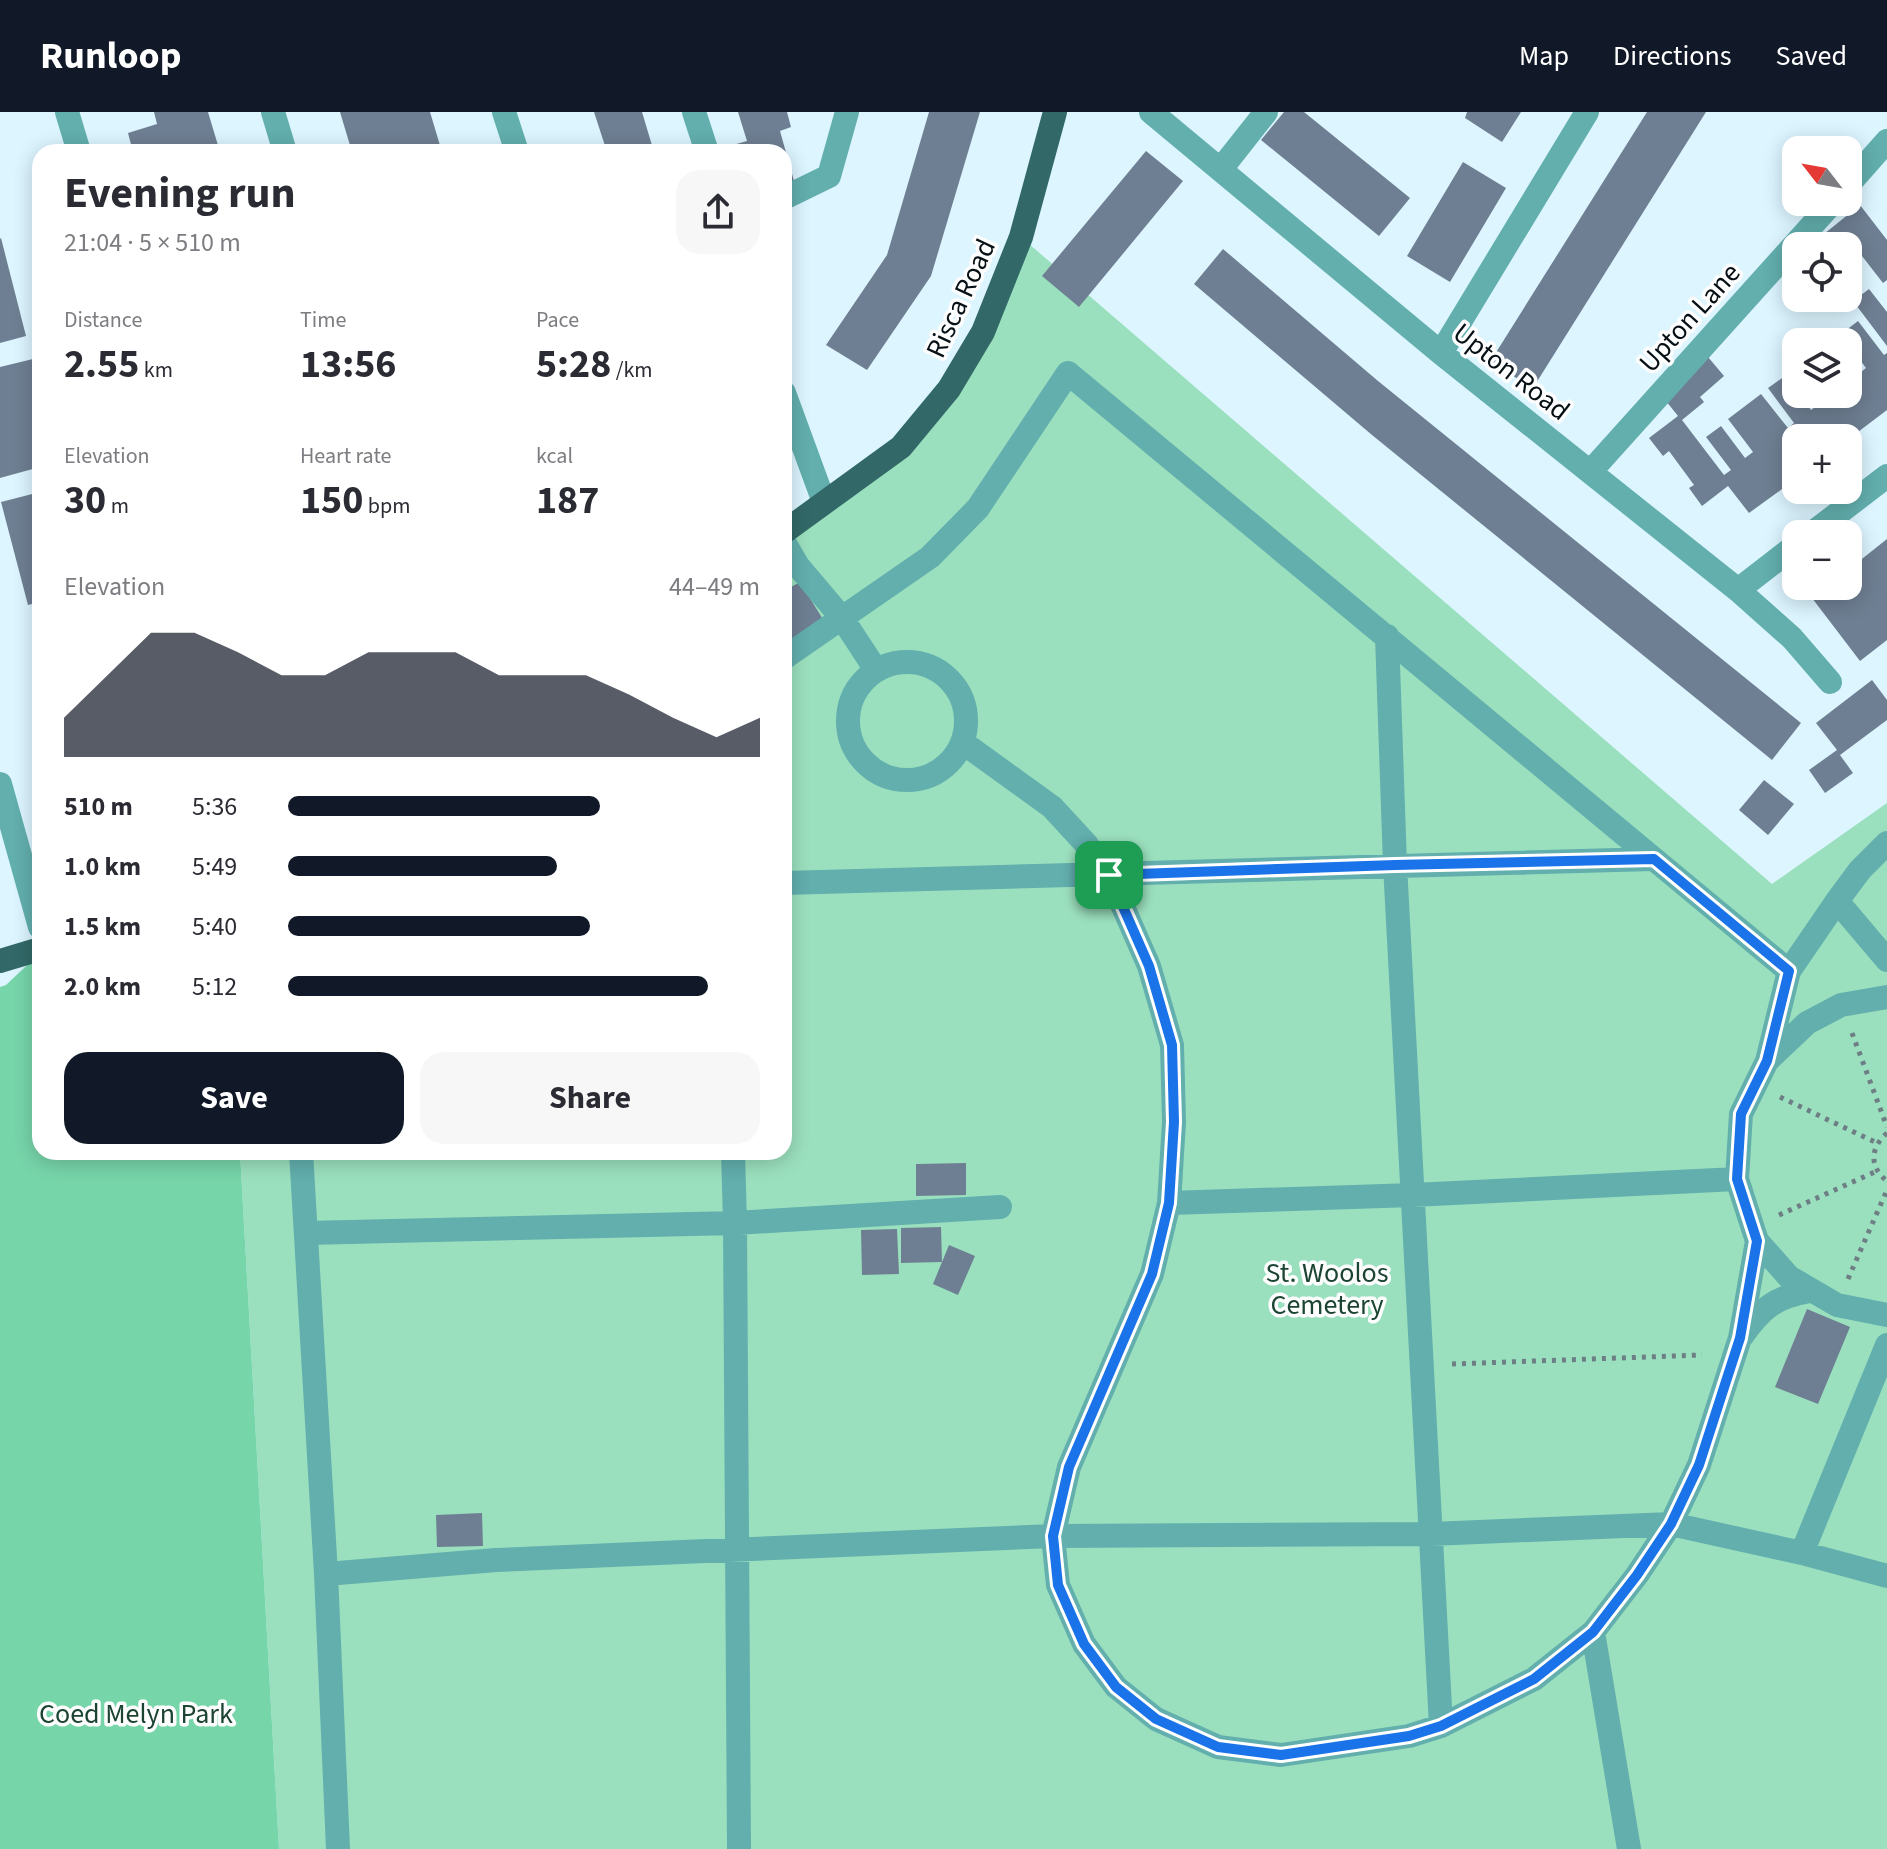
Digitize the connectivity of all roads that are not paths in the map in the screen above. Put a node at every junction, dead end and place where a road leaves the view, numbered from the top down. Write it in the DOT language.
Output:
graph roads {
  1 [pos="67,112"];
  2 [pos="273,112"];
  3 [pos="504,112"];
  4 [pos="694,112"];
  5 [pos="847,112"];
  6 [pos="1055,112"];
  7 [pos="1151,112"];
  8 [pos="1266,112"];
  9 [pos="1587,112"];
  10 [pos="1887,141"];
  11 [pos="77,144"];
  12 [pos="283,144"];
  13 [pos="514,144"];
  14 [pos="704,144"];
  15 [pos="1221,169"];
  16 [pos="1862,169"];
  17 [pos="792,194"];
  18 [pos="1820,216"];
  19 [pos="1441,353"];
  20 [pos="792,415"];
  21 [pos="1591,471"];
  22 [pos="1887,476"];
  23 [pos="824,502"];
  24 [pos="1829,520"];
  25 [pos="792,526"];
  26 [pos="792,556"];
  27 [pos="1782,556"];
  28 [pos="1738,590"];
  29 [pos="842,618"];
  30 [pos="1387,636"];
  31 [pos="792,652"];
  32 [pos="876,670"];
  33 [pos="1830,682"];
  34 [pos="962,742"];
  35 [pos="0,784"];
  36 [pos="1887,843"];
  37 [pos="1654,859"];
  38 [pos="1395,865"];
  39 [pos="1109,875"];
  40 [pos="792,883"];
  41 [pos="32,898"];
  42 [pos="1837,901"];
  43 [pos="32,951"];
  44 [pos="1887,960"];
  45 [pos="0,961"];
  46 [pos="1789,971"];
  47 [pos="1887,997"];
  48 [pos="1767,1061"];
  49 [pos="301,1160"];
  50 [pos="733,1160"];
  51 [pos="1737,1179"];
  52 [pos="1413,1195"];
  53 [pos="1169,1203"];
  54 [pos="1000,1207"];
  55 [pos="735,1223"];
  56 [pos="306,1233"];
  57 [pos="1755,1234"];
  58 [pos="1810,1291"];
  59 [pos="1887,1315"];
  60 [pos="1887,1345"];
  61 [pos="1738,1346"];
  62 [pos="1671,1524"];
  63 [pos="1431,1534"];
  64 [pos="1053,1536"];
  65 [pos="738,1549"];
  66 [pos="1802,1553"];
  67 [pos="326,1574"];
  68 [pos="1887,1576"];
  69 [pos="1593,1632"];
  70 [pos="1441,1726"];
  71 [pos="338,1849"];
  72 [pos="739,1849"];
  73 [pos="1629,1849"];
  1 -- 11 [label="street"];
  2 -- 12 [label="street"];
  3 -- 13 [label="street"];
  4 -- 14 [label="street"];
  5 -- 17 [label="street"];
  6 -- 23 [label="main road, Risca Road"];
  7 -- 15 [label="street, Upton Road"];
  8 -- 15 [label="street"];
  9 -- 19 [label="street"];
  10 -- 16 [label="street"];
  15 -- 19 [label="street, Upton Road"];
  18 -- 21 [label="street, Upton Lane"];
  19 -- 21 [label="street, Upton Road"];
  20 -- 23 [label="street"];
  21 -- 28 [label="street, Upton Road"];
  22 -- 24 [label="street"];
  23 -- 25 [label="main road, Risca Road"];
  26 -- 29 [label="street"];
  27 -- 28 [label="street"];
  28 -- 33 [label="street, Upton Road"];
  29 -- 30 [label="street"];
  29 -- 31 [label="street"];
  29 -- 32 [label="street"];
  30 -- 37 [label="street"];
  30 -- 38 [label="street"];
  32 -- 34 [label="street"];
  32 -- 34 [label="street"];
  34 -- 39 [label="street"];
  35 -- 41 [label="street"];
  36 -- 42 [label="street"];
  37 -- 38 [label="street"];
  37 -- 46 [label="street"];
  38 -- 39 [label="street"];
  38 -- 52 [label="street"];
  39 -- 40 [label="street"];
  39 -- 53 [label="street"];
  42 -- 44 [label="street"];
  42 -- 46 [label="street"];
  43 -- 45 [label="main road"];
  46 -- 48 [label="street"];
  47 -- 48 [label="street"];
  48 -- 51 [label="street"];
  49 -- 56 [label="street"];
  50 -- 55 [label="street"];
  51 -- 52 [label="street"];
  51 -- 57 [label="street"];
  52 -- 53 [label="street"];
  52 -- 63 [label="street"];
  53 -- 64 [label="street"];
  54 -- 55 [label="street"];
  55 -- 56 [label="street"];
  55 -- 65 [label="street"];
  56 -- 67 [label="street"];
  57 -- 58 [label="street"];
  57 -- 61 [label="street"];
  58 -- 59 [label="street"];
  58 -- 61 [label="street"];
  60 -- 66 [label="street"];
  61 -- 62 [label="street"];
  62 -- 63 [label="street"];
  62 -- 66 [label="street"];
  62 -- 69 [label="street"];
  63 -- 64 [label="street"];
  63 -- 70 [label="street"];
  64 -- 65 [label="street"];
  64 -- 70 [label="street"];
  65 -- 67 [label="street"];
  65 -- 72 [label="street"];
  66 -- 68 [label="street"];
  67 -- 71 [label="street"];
  69 -- 70 [label="street"];
  69 -- 73 [label="street"];
}
